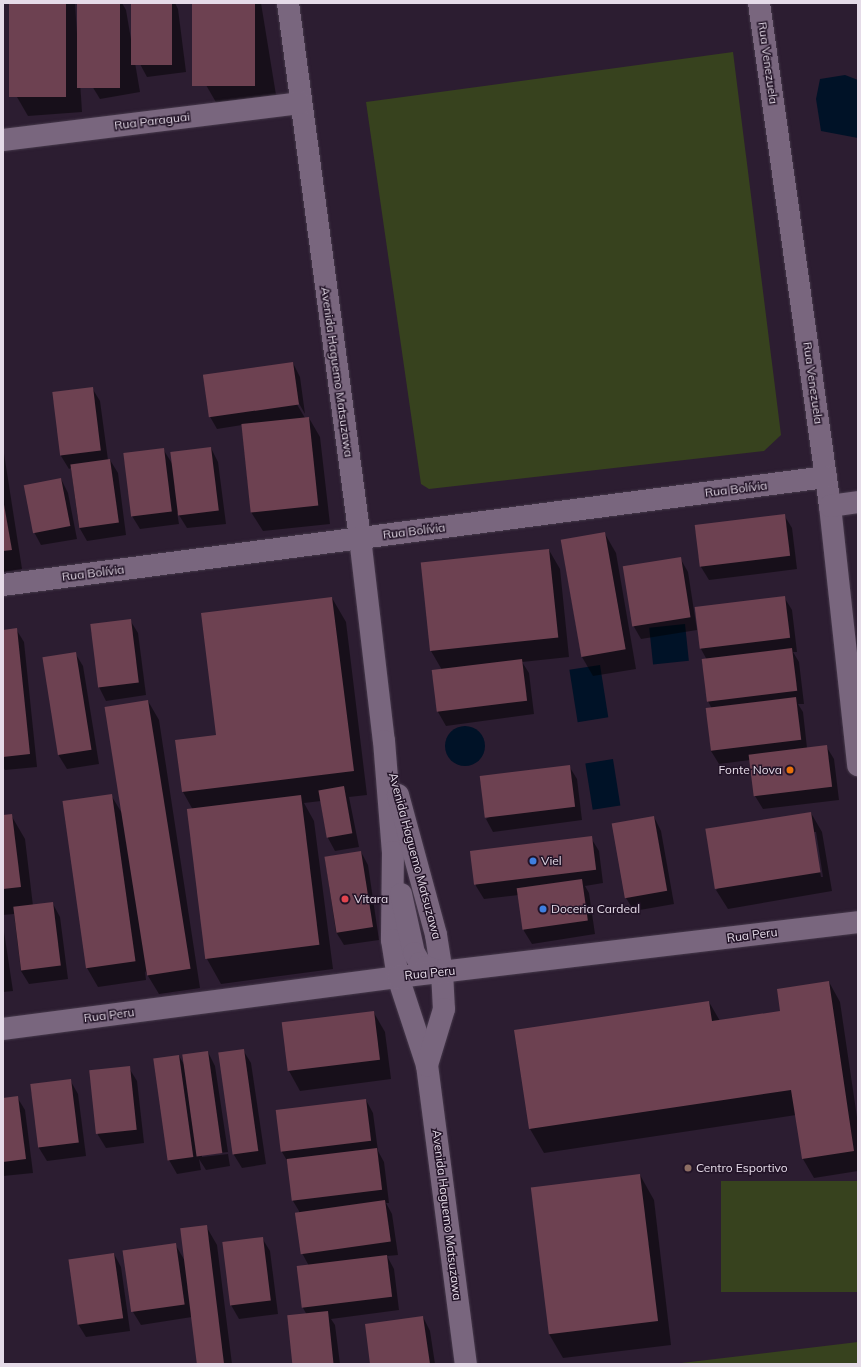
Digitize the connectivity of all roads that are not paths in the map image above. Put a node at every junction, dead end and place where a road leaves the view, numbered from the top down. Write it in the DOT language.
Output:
graph roads {
  1 [pos="288,3"];
  2 [pos="760,3"];
  3 [pos="301,103"];
  4 [pos="3,140"];
  5 [pos="826,477"];
  6 [pos="858,502"];
  7 [pos="830,506"];
  8 [pos="360,538"];
  9 [pos="3,585"];
  10 [pos="384,741"];
  11 [pos="858,765"];
  12 [pos="393,852"];
  13 [pos="858,922"];
  14 [pos="442,972"];
  15 [pos="398,977"];
  16 [pos="3,1028"];
  17 [pos="427,1066"];
  18 [pos="466,1364"];
  1 -- 3 [label="street, Avenida Haguemo Matsuzawa"];
  2 -- 5 [label="street, Rua Venezuela"];
  3 -- 4 [label="street, Rua Paraguai"];
  3 -- 8 [label="street, Avenida Haguemo Matsuzawa"];
  5 -- 7 [label="street, Rua Venezuela"];
  5 -- 8 [label="street, Rua Bolívia"];
  6 -- 7 [label="street"];
  7 -- 11 [label="street, Rua Venezuela"];
  8 -- 9 [label="street, Rua Bolívia"];
  8 -- 10 [label="street, Avenida Haguemo Matsuzawa"];
  10 -- 12 [label="street, Avenida Haguemo Matsuzawa"];
  10 -- 14 [label="street, Avenida Haguemo Matsuzawa"];
  12 -- 14 [label="street, Avenida Haguemo Matsuzawa"];
  12 -- 15 [label="street, Avenida Haguemo Matsuzawa"];
  13 -- 14 [label="street, Rua Peru"];
  14 -- 15 [label="street, Rua Peru"];
  14 -- 17 [label="street, Avenida Haguemo Matsuzawa"];
  15 -- 16 [label="street, Rua Peru"];
  15 -- 17 [label="street, Avenida Haguemo Matsuzawa"];
  17 -- 18 [label="street, Avenida Haguemo Matsuzawa"];
}
